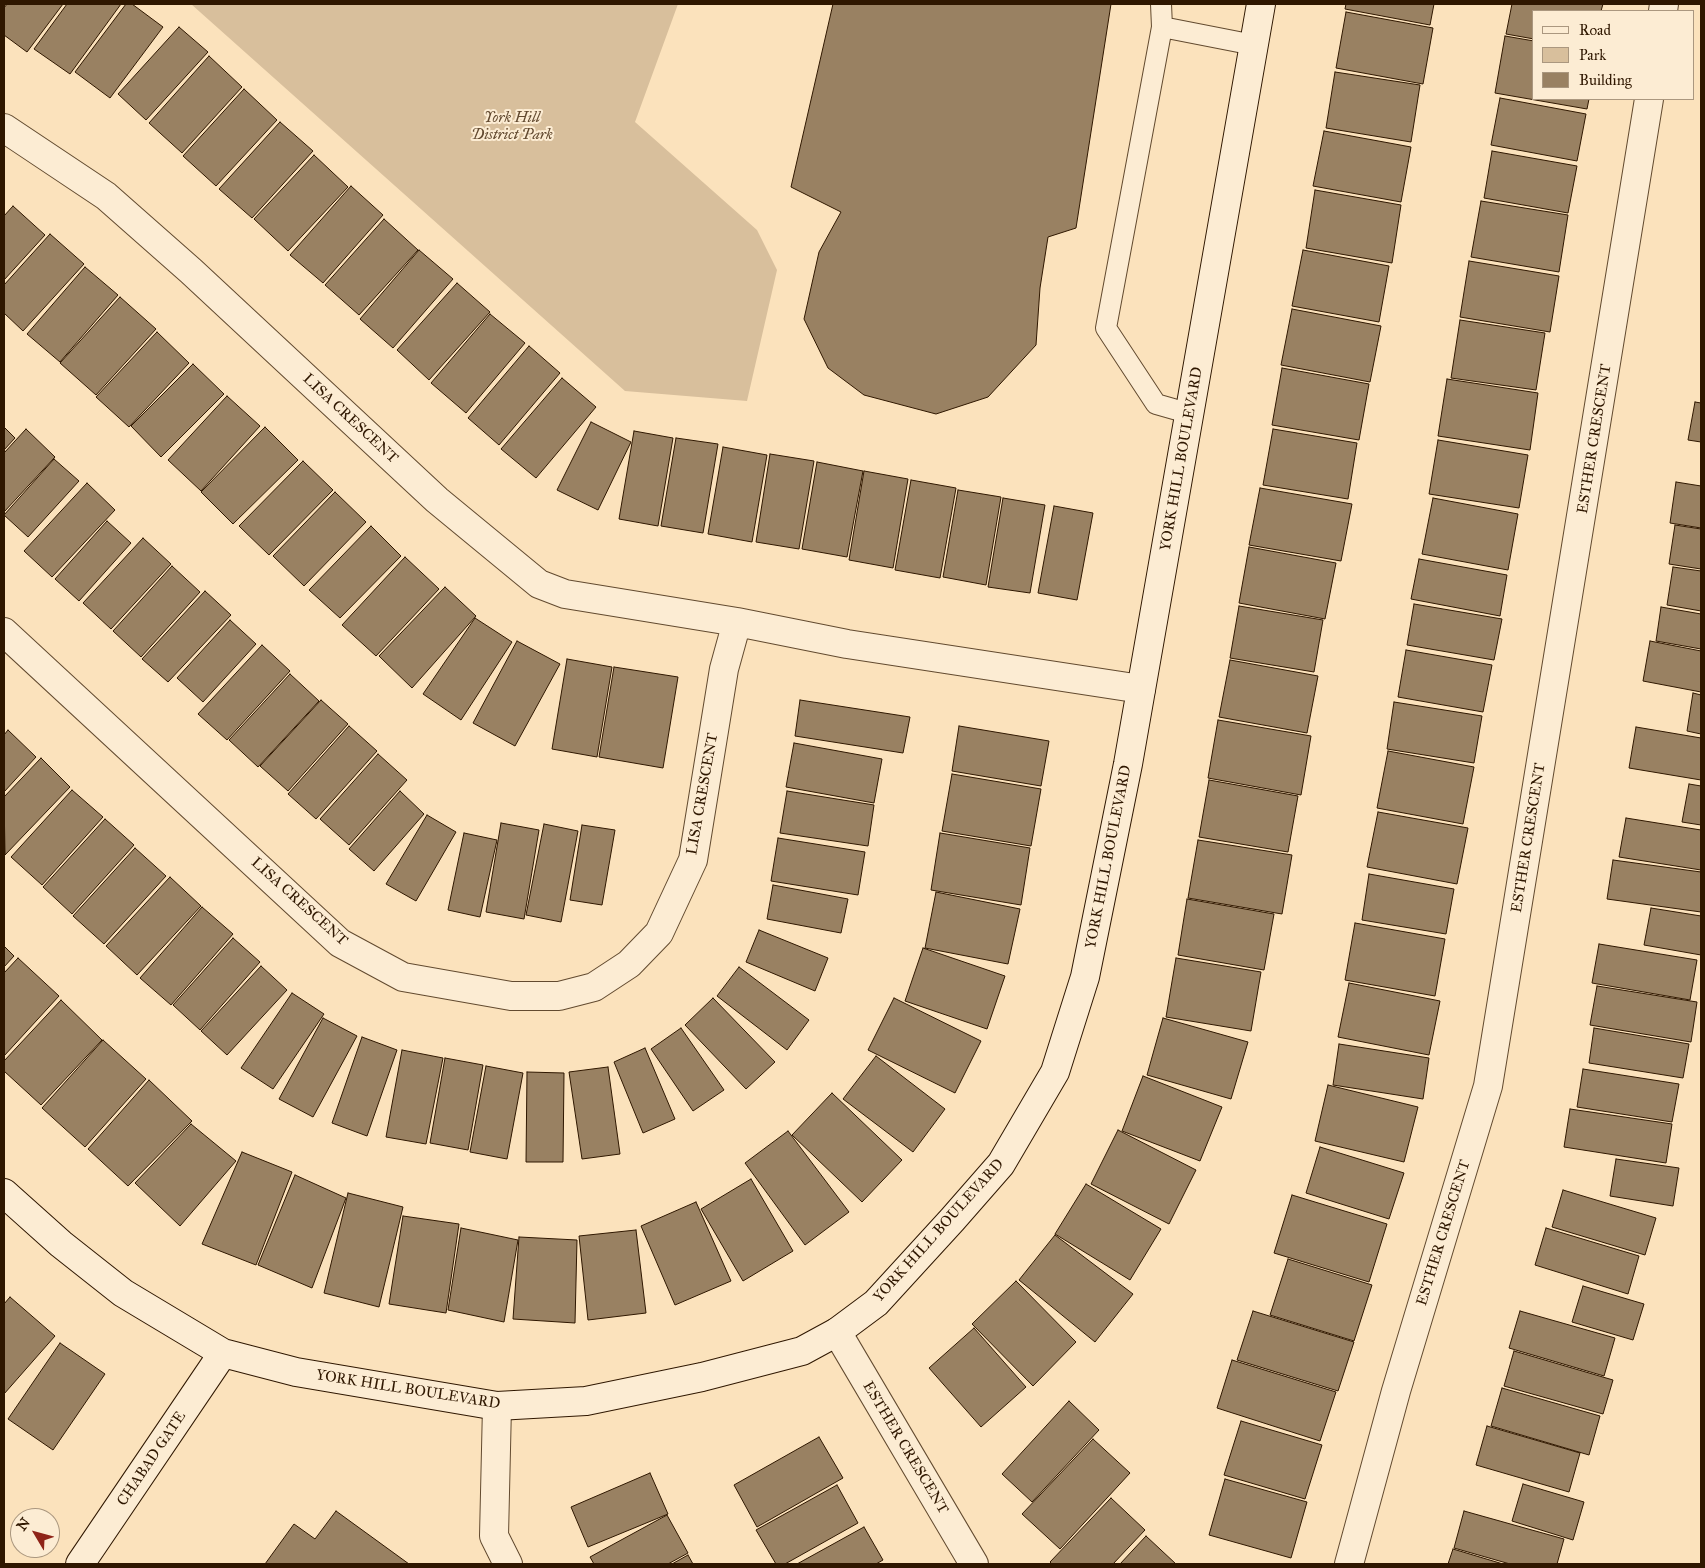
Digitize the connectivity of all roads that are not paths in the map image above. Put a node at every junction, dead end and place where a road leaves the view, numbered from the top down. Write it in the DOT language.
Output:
graph roads {
  1 [pos="1161,4"];
  2 [pos="1261,4"];
  3 [pos="1162,27"];
  4 [pos="1254,45"];
  5 [pos="1649,100"];
  6 [pos="4,128"];
  7 [pos="1191,414"];
  8 [pos="737,622"];
  9 [pos="4,632"];
  10 [pos="1141,689"];
  11 [pos="4,1193"];
  12 [pos="837,1332"];
  13 [pos="223,1353"];
  14 [pos="497,1406"];
  15 [pos="80,1564"];
  16 [pos="508,1564"];
  17 [pos="974,1564"];
  18 [pos="1349,1564"];
  1 -- 3 [label="lane"];
  2 -- 4 [label="street, YORK HILL BOULEVARD"];
  3 -- 4 [label="lane"];
  3 -- 7 [label="lane"];
  4 -- 7 [label="street, YORK HILL BOULEVARD"];
  5 -- 18 [label="street, ESTHER CRESCENT"];
  6 -- 8 [label="street, LISA CRESCENT"];
  7 -- 10 [label="street, YORK HILL BOULEVARD"];
  8 -- 9 [label="street, LISA CRESCENT"];
  8 -- 10 [label="street, LISA CRESCENT"];
  10 -- 12 [label="street, YORK HILL BOULEVARD"];
  11 -- 13 [label="street, YORK HILL BOULEVARD"];
  12 -- 14 [label="street, YORK HILL BOULEVARD"];
  12 -- 17 [label="street, ESTHER CRESCENT"];
  13 -- 14 [label="street, YORK HILL BOULEVARD"];
  13 -- 15 [label="street, CHABAD GATE"];
  14 -- 16 [label="street"];
}
